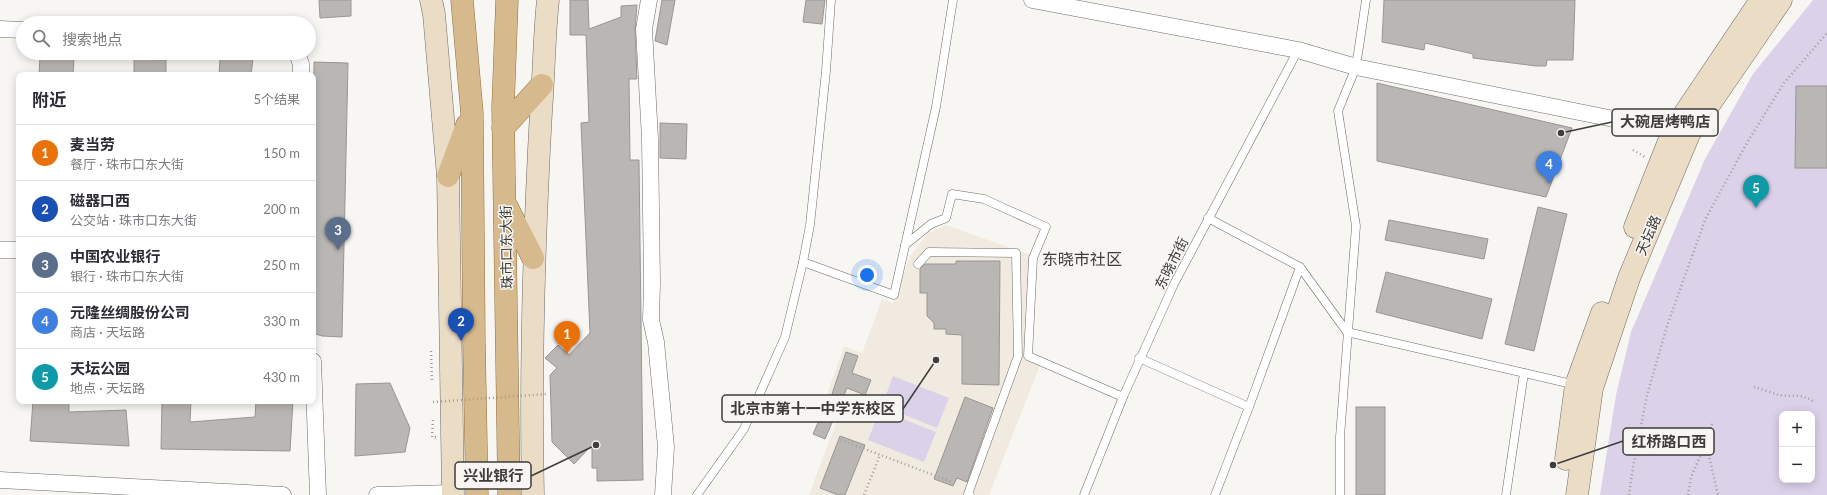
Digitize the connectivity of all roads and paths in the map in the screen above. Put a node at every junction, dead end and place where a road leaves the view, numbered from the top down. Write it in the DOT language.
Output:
graph roads {
  1 [pos="431,0"];
  2 [pos="508,0"];
  3 [pos="548,0"];
  4 [pos="649,0"];
  5 [pos="831,0"];
  6 [pos="953,0"];
  7 [pos="1032,0"];
  8 [pos="1366,0"];
  9 [pos="1761,0"];
  10 [pos="1781,0"];
  11 [pos="461,3"];
  12 [pos="0,29"];
  13 [pos="16,30"];
  14 [pos="1827,33"];
  15 [pos="1298,50"];
  16 [pos="300,60"];
  17 [pos="1356,67"];
  18 [pos="301,72"];
  19 [pos="542,85"];
  20 [pos="472,113"];
  21 [pos="503,128"];
  22 [pos="1673,131"];
  23 [pos="448,176"];
  24 [pos="505,203"];
  25 [pos="1208,218"];
  26 [pos="905,245"];
  27 [pos="0,250"];
  28 [pos="16,250"];
  29 [pos="533,258"];
  30 [pos="803,262"];
  31 [pos="918,264"];
  32 [pos="1300,267"];
  33 [pos="1347,332"];
  34 [pos="431,351"];
  35 [pos="1018,356"];
  36 [pos="1028,356"];
  37 [pos="1139,358"];
  38 [pos="1524,373"];
  39 [pos="1576,385"];
  40 [pos="1754,387"];
  41 [pos="432,388"];
  42 [pos="547,394"];
  43 [pos="432,395"];
  44 [pos="1123,397"];
  45 [pos="433,402"];
  46 [pos="1814,402"];
  47 [pos="315,404"];
  48 [pos="1249,407"];
  49 [pos="433,409"];
  50 [pos="432,416"];
  51 [pos="1712,424"];
  52 [pos="432,437"];
  53 [pos="841,440"];
  54 [pos="1706,443"];
  55 [pos="880,455"];
  56 [pos="0,480"];
  57 [pos="952,482"];
  58 [pos="453,494"];
  59 [pos="284,495"];
  60 [pos="318,495"];
  61 [pos="378,495"];
  62 [pos="477,495"];
  63 [pos="509,495"];
  64 [pos="533,495"];
  65 [pos="664,495"];
  66 [pos="697,495"];
  67 [pos="864,495"];
  68 [pos="970,495"];
  69 [pos="1084,495"];
  70 [pos="1215,495"];
  71 [pos="1340,495"];
  72 [pos="1506,495"];
  73 [pos="1562,495"];
  74 [pos="1577,495"];
  75 [pos="1629,495"];
  76 [pos="1688,495"];
  77 [pos="1718,495"];
  1 -- 23 [label="street"];
  2 -- 21 [label="main road, 珠市口东大街"];
  3 -- 19 [label="street, 珠市口东大街"];
  4 -- 65 [label="street"];
  5 -- 30 [label="lane"];
  6 -- 26 [label="lane"];
  7 -- 15 [label="street"];
  8 -- 17 [label="lane"];
  9 -- 22 [label="street, 天坛路"];
  10 -- 74 [label="street, 天坛路"];
  11 -- 20 [label="main road"];
  12 -- 13 [label="street"];
  14 -- 75 [label="path"];
  15 -- 17 [label="street"];
  15 -- 25 [label="lane, 东晓市街"];
  16 -- 18 [label="street"];
  17 -- 22 [label="street"];
  17 -- 33 [label="lane"];
  19 -- 21 [label="main road"];
  19 -- 29 [label="street, 珠市口东大街"];
  20 -- 23 [label="main road"];
  20 -- 62 [label="main road"];
  21 -- 24 [label="main road, 珠市口东大街"];
  22 -- 39 [label="street, 天坛路"];
  23 -- 58 [label="street"];
  24 -- 29 [label="main road"];
  24 -- 63 [label="main road, 珠市口东大街"];
  25 -- 32 [label="lane"];
  25 -- 37 [label="lane, 东晓市街"];
  26 -- 30 [label="lane"];
  26 -- 36 [label="lane"];
  27 -- 28 [label="street"];
  29 -- 64 [label="street, 珠市口东大街"];
  30 -- 66 [label="lane"];
  31 -- 35 [label="lane"];
  32 -- 33 [label="lane"];
  32 -- 48 [label="lane"];
  33 -- 38 [label="lane"];
  33 -- 71 [label="lane"];
  34 -- 41 [label="path"];
  35 -- 36 [label="lane"];
  35 -- 68 [label="lane"];
  36 -- 44 [label="lane"];
  37 -- 44 [label="lane, 东晓市街"];
  37 -- 48 [label="lane"];
  38 -- 39 [label="lane"];
  38 -- 72 [label="lane"];
  39 -- 73 [label="street, 天坛路"];
  40 -- 46 [label="path"];
  42 -- 45 [label="path, bridge"];
  43 -- 45 [label="path"];
  44 -- 69 [label="lane, 东晓市街"];
  45 -- 49 [label="path"];
  47 -- 60 [label="street"];
  48 -- 70 [label="lane"];
  50 -- 52 [label="path"];
  51 -- 54 [label="path"];
  53 -- 55 [label="path"];
  54 -- 76 [label="path"];
  54 -- 77 [label="path"];
  55 -- 57 [label="path"];
  55 -- 67 [label="path"];
  56 -- 59 [label="street"];
  58 -- 61 [label="street"];
}
